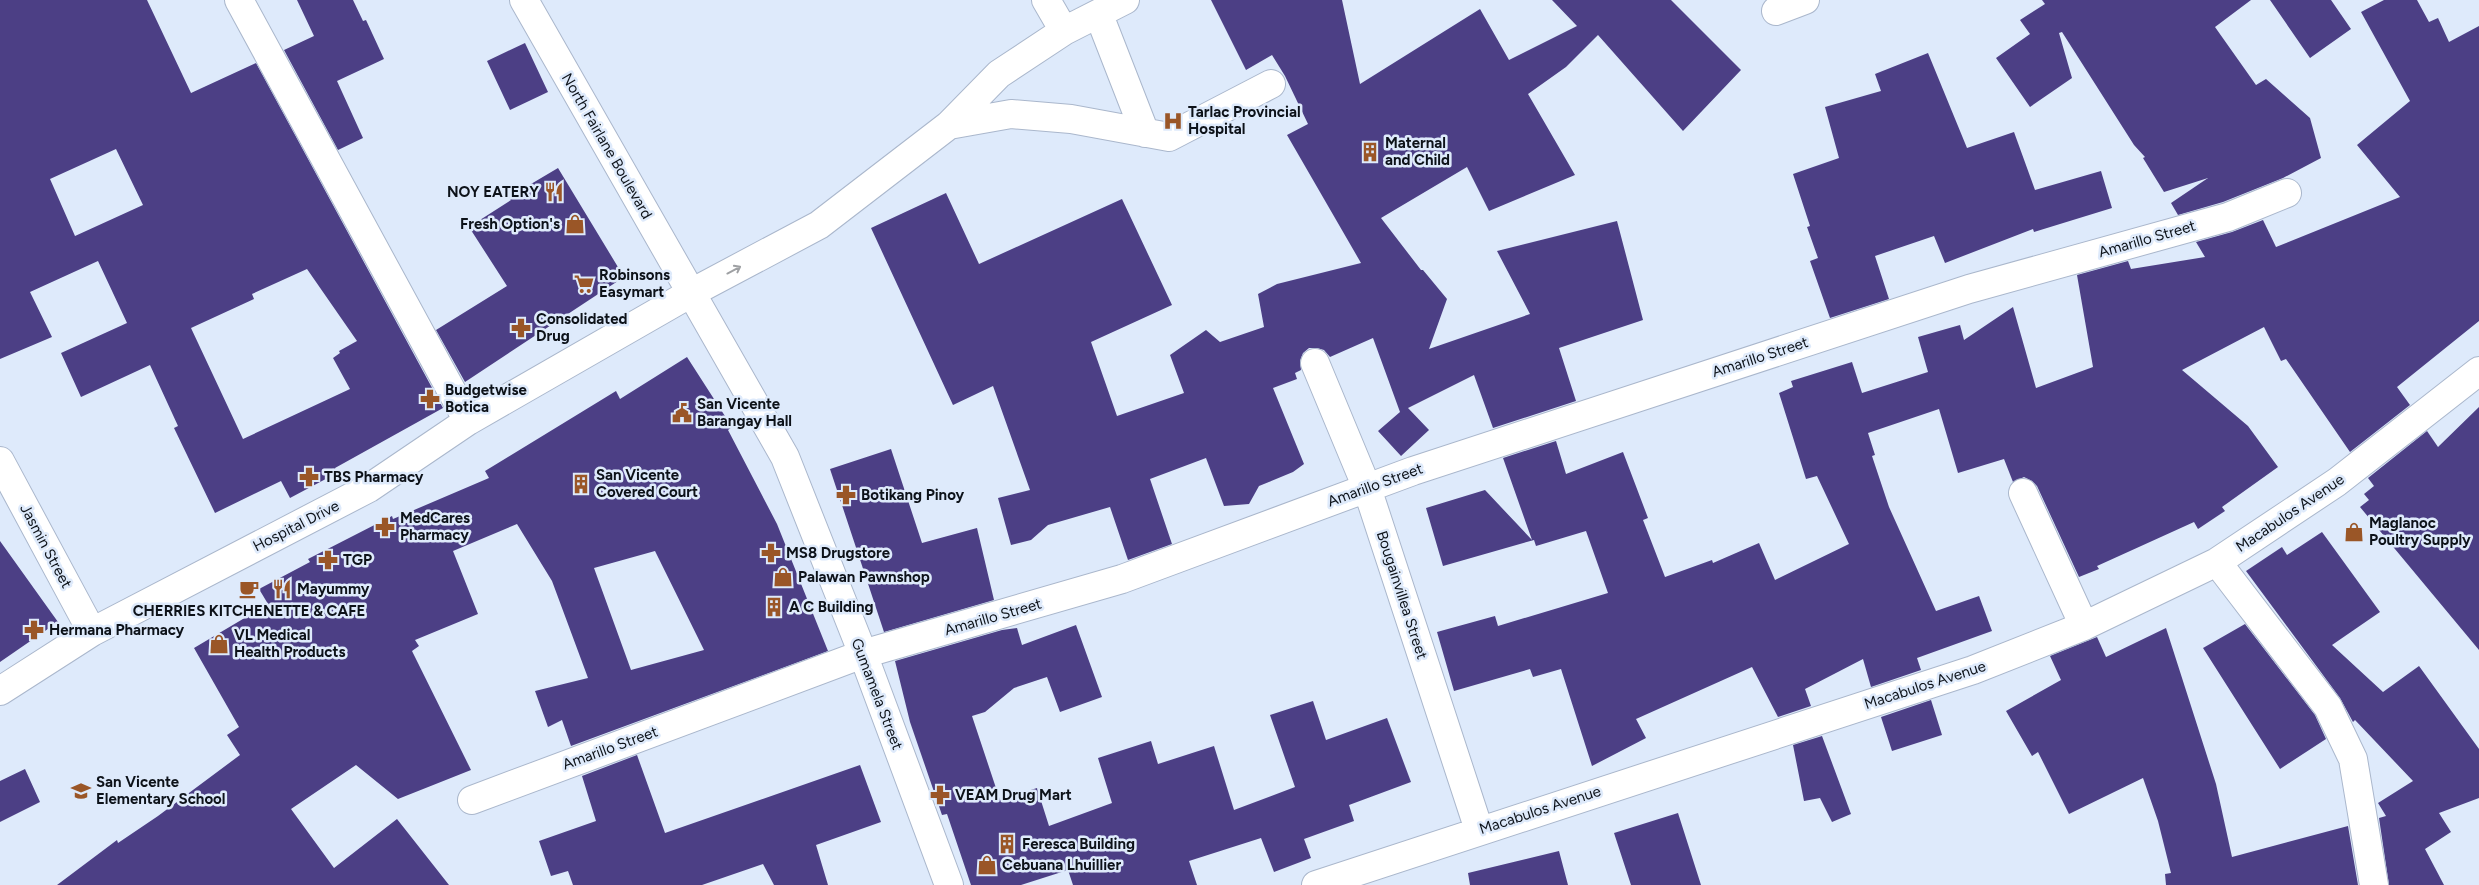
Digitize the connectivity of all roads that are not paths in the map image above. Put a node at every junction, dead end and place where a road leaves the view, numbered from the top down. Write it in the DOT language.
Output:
graph roads {
  1 [pos="239,0"];
  2 [pos="524,0"];
  3 [pos="1046,0"];
  4 [pos="1125,0"];
  5 [pos="1806,0"];
  6 [pos="1776,11"];
  7 [pos="1099,15"];
  8 [pos="1064,31"];
  9 [pos="1271,84"];
  10 [pos="949,124"];
  11 [pos="1145,134"];
  12 [pos="2287,193"];
  13 [pos="690,293"];
  14 [pos="1315,363"];
  15 [pos="2479,372"];
  16 [pos="468,421"];
  17 [pos="0,461"];
  18 [pos="1367,488"];
  19 [pos="2023,493"];
  20 [pos="2217,562"];
  21 [pos="2084,626"];
  22 [pos="92,632"];
  23 [pos="863,654"];
  24 [pos="0,691"];
  25 [pos="472,800"];
  26 [pos="1479,830"];
  27 [pos="949,885"];
  28 [pos="1316,885"];
  29 [pos="2374,885"];
  1 -- 16 [label="street"];
  2 -- 13 [label="street, North Fairlane Boulevard"];
  3 -- 8 [label="street"];
  4 -- 7 [label="street, Hospital Drive"];
  5 -- 6 [label="street"];
  7 -- 8 [label="street, Hospital Drive"];
  7 -- 11 [label="street"];
  8 -- 10 [label="street, Hospital Drive"];
  9 -- 11 [label="street"];
  10 -- 11 [label="street"];
  13 -- 10 [label="street, Hospital Drive, one-way"];
  12 -- 18 [label="street, Amarillo Street"];
  13 -- 16 [label="street, Hospital Drive"];
  13 -- 23 [label="street, Gumamela Street"];
  14 -- 18 [label="street, Bougainvillea Street"];
  15 -- 20 [label="street, Macabulos Avenue"];
  16 -- 22 [label="street, Hospital Drive"];
  17 -- 22 [label="street, Jasmin Street"];
  18 -- 23 [label="street, Amarillo Street"];
  18 -- 26 [label="street, Bougainvillea Street"];
  19 -- 21 [label="street"];
  20 -- 21 [label="street, Macabulos Avenue"];
  20 -- 29 [label="street"];
  21 -- 26 [label="street, Macabulos Avenue"];
  22 -- 24 [label="street, Hospital Drive"];
  23 -- 25 [label="street, Amarillo Street"];
  23 -- 27 [label="street, Gumamela Street"];
  26 -- 28 [label="street, Macabulos Avenue"];
}
